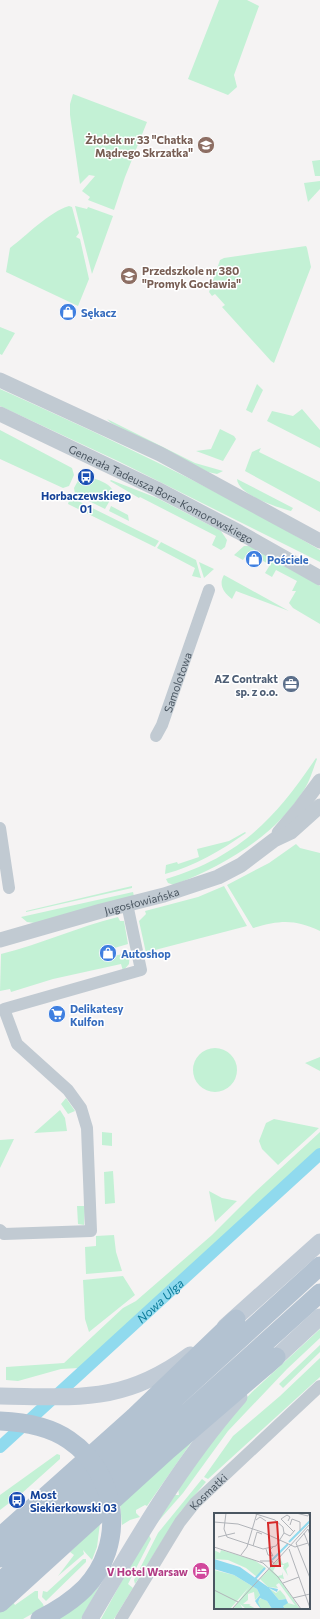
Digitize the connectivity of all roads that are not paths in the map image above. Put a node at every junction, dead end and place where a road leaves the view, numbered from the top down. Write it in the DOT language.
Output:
graph roads {
  1 [pos="0,380"];
  2 [pos="0,414"];
  3 [pos="320,541"];
  4 [pos="320,578"];
  5 [pos="209,590"];
  6 [pos="156,736"];
  7 [pos="320,780"];
  8 [pos="320,806"];
  9 [pos="0,828"];
  10 [pos="274,840"];
  11 [pos="9,888"];
  12 [pos="127,904"];
  13 [pos="0,940"];
  14 [pos="0,1230"];
  15 [pos="320,1242"];
  16 [pos="320,1266"];
  17 [pos="320,1293"];
  18 [pos="320,1317"];
  19 [pos="236,1319"];
  20 [pos="276,1357"];
  21 [pos="320,1386"];
  22 [pos="0,1396"];
  23 [pos="0,1421"];
  24 [pos="0,1537"];
  25 [pos="0,1558"];
  26 [pos="0,1582"];
  27 [pos="0,1603"];
  28 [pos="40,1619"];
  29 [pos="90,1619"];
  30 [pos="121,1619"];
  1 -- 3 [label="street"];
  2 -- 4 [label="street, Generała Tadeusza Bora-Komorowskiego"];
  5 -- 6 [label="street, Samolotowa"];
  7 -- 10 [label="street, Jugosłowiańska"];
  8 -- 10 [label="street, Jugosłowiańska"];
  9 -- 11 [label="street"];
  10 -- 12 [label="street, Jugosłowiańska"];
  12 -- 13 [label="street, Jugosłowiańska"];
  12 -- 14 [label="street"];
  15 -- 19 [label="main road"];
  16 -- 25 [label="main road"];
  17 -- 26 [label="main road"];
  18 -- 20 [label="main road"];
  19 -- 22 [label="main road"];
  19 -- 24 [label="main road"];
  20 -- 27 [label="main road"];
  20 -- 29 [label="main road"];
  21 -- 30 [label="street, Kosmatki"];
  23 -- 28 [label="main road, bridge"];
}
